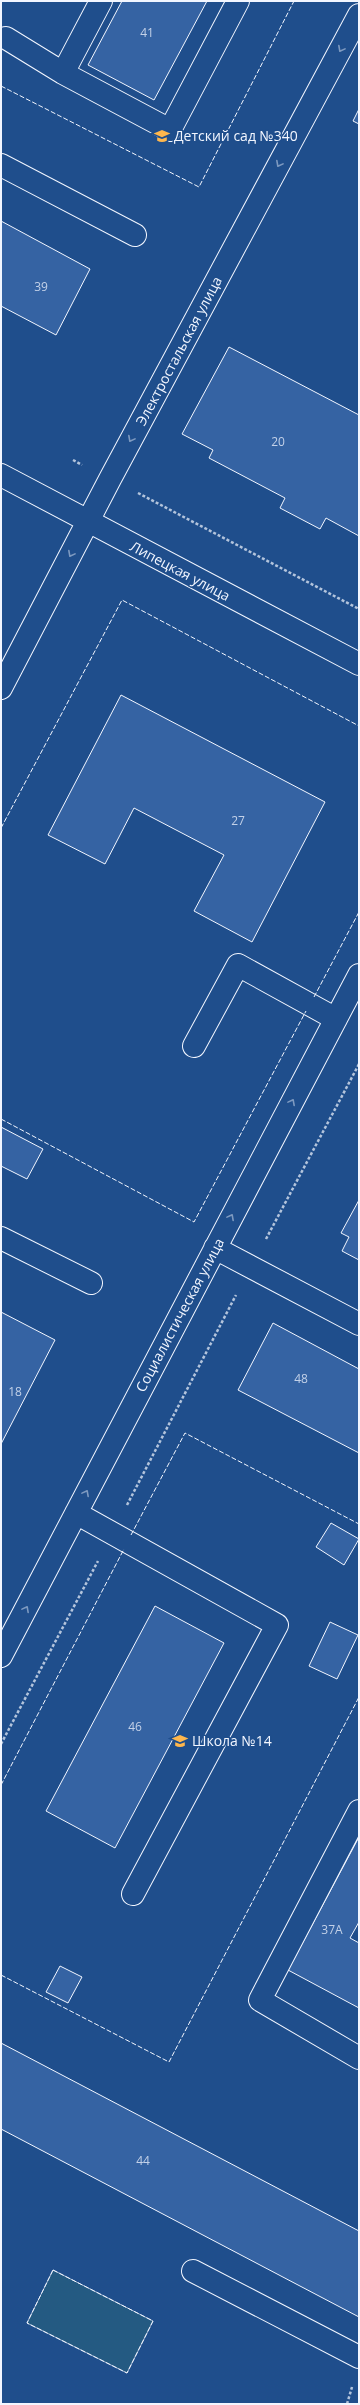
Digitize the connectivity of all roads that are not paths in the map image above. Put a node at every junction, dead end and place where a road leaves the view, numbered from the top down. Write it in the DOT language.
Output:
graph roads {
  1 [pos="101,1"];
  2 [pos="238,1"];
  3 [pos="359,15"];
  4 [pos="6,38"];
  5 [pos="63,73"];
  6 [pos="1,165"];
  7 [pos="135,235"];
  8 [pos="1,476"];
  9 [pos="87,522"];
  10 [pos="359,664"];
  11 [pos="1,688"];
  12 [pos="359,975"];
  13 [pos="336,1019"];
  14 [pos="194,1046"];
  15 [pos="1,1238"];
  16 [pos="215,1248"];
  17 [pos="91,1283"];
  18 [pos="359,1324"];
  19 [pos="76,1513"];
  20 [pos="4,1642"];
  21 [pos="359,1811"];
  22 [pos="133,1894"];
  23 [pos="359,2058"];
  24 [pos="193,2271"];
  25 [pos="359,2357"];
  1 -- 5 [label="street"];
  2 -- 5 [label="street"];
  3 -- 9 [label="street, Электростальская улица, one-way"];
  4 -- 5 [label="street"];
  6 -- 7 [label="street"];
  8 -- 9 [label="street, Липецкая улица"];
  9 -- 10 [label="street, Липецкая улица"];
  9 -- 11 [label="street, Электростальская улица, one-way"];
  12 -- 13 [label="street, Социалистическая улица"];
  13 -- 14 [label="street"];
  16 -- 13 [label="street, Социалистическая улица, one-way"];
  15 -- 17 [label="street"];
  16 -- 18 [label="street"];
  19 -- 16 [label="street, Социалистическая улица, one-way"];
  20 -- 19 [label="street, Социалистическая улица, one-way"];
  19 -- 22 [label="street"];
  21 -- 23 [label="street"];
  24 -- 25 [label="street"];
}
